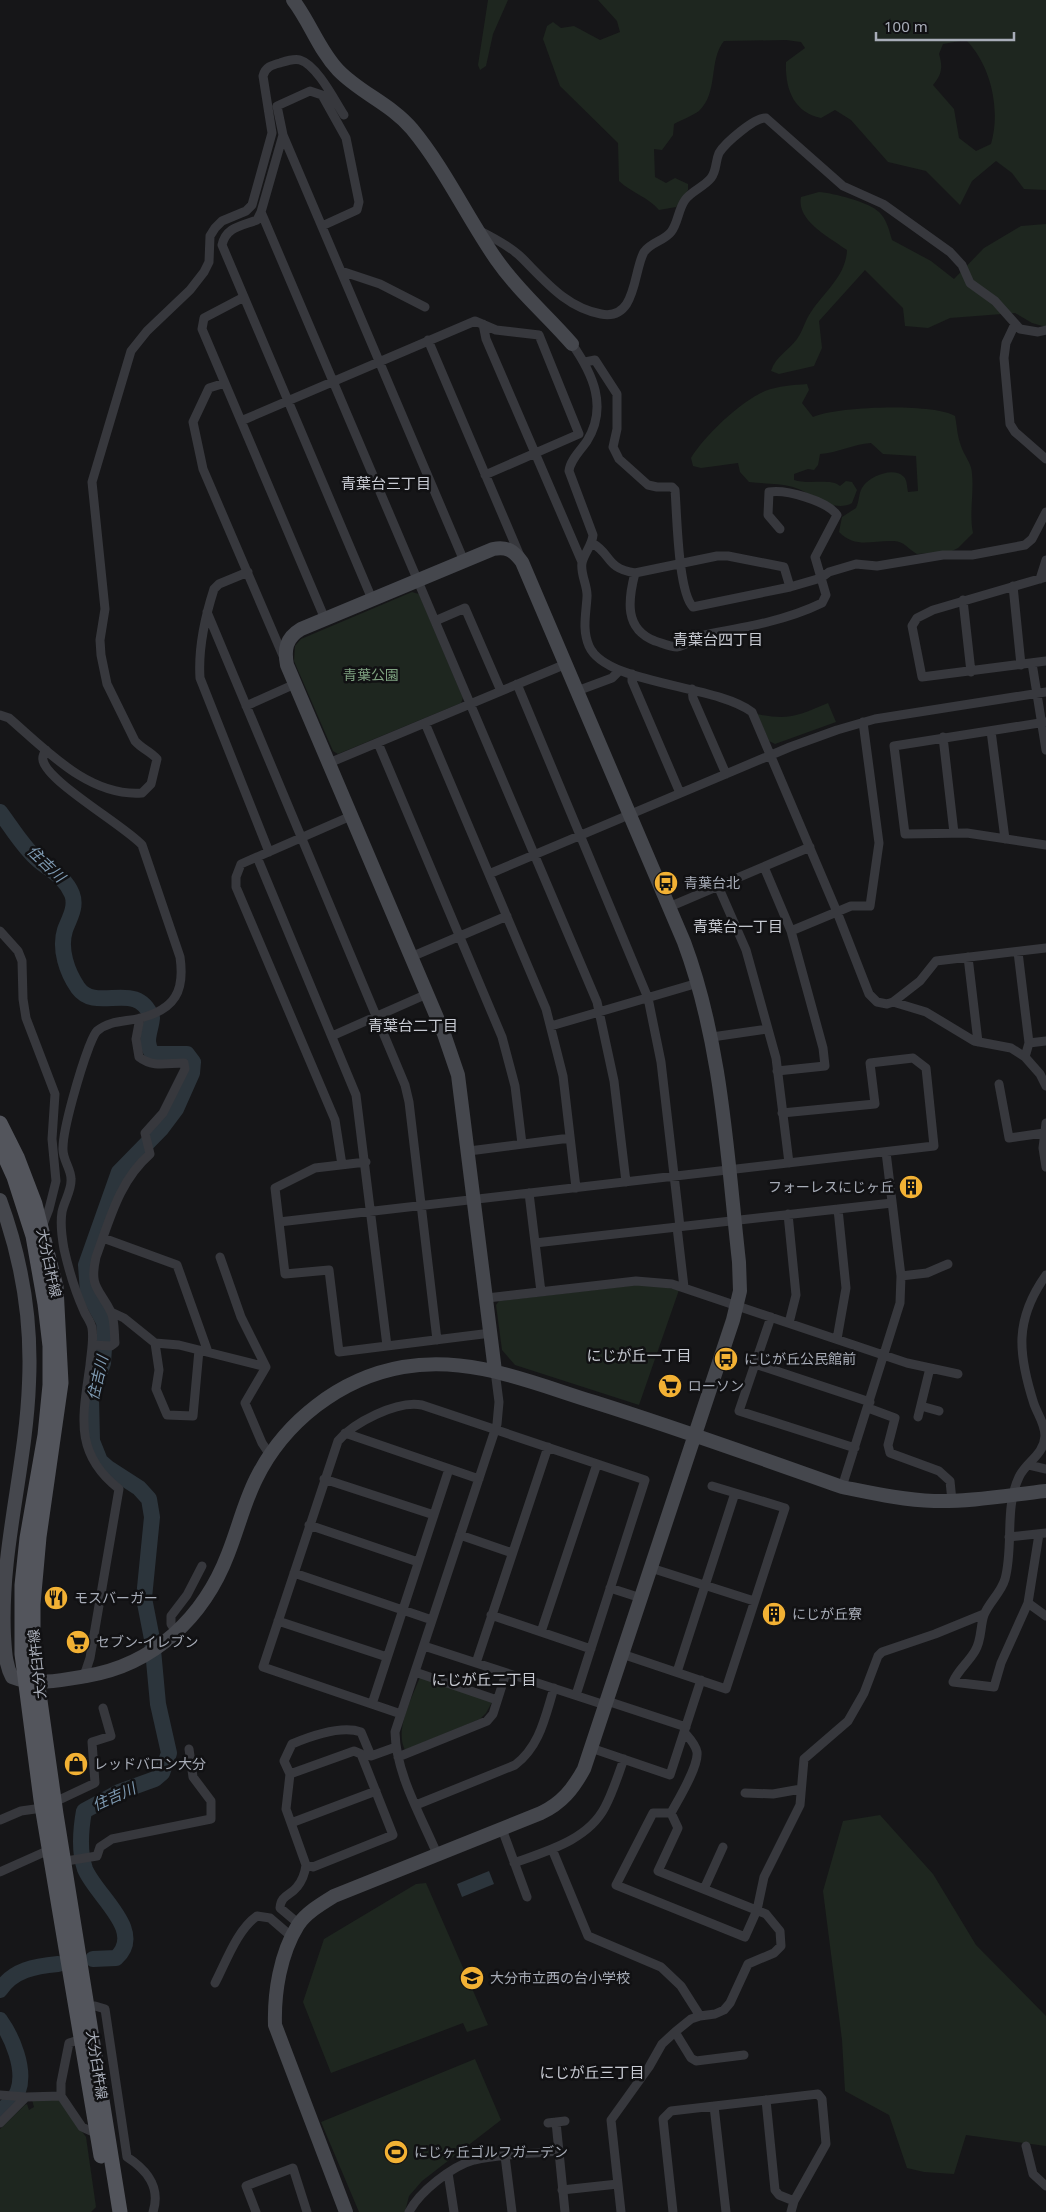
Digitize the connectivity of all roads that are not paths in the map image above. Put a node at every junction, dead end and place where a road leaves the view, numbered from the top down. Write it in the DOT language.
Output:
graph roads {
  1 [pos="293,0"];
  2 [pos="344,116"];
  3 [pos="283,135"];
  4 [pos="261,212"];
  5 [pos="322,226"];
  6 [pos="476,229"];
  7 [pos="341,271"];
  8 [pos="244,297"];
  9 [pos="425,307"];
  10 [pos="482,324"];
  11 [pos="1015,324"];
  12 [pos="1046,330"];
  13 [pos="428,340"];
  14 [pos="572,344"];
  15 [pos="379,360"];
  16 [pos="585,362"];
  17 [pos="333,380"];
  18 [pos="225,384"];
  19 [pos="288,400"];
  20 [pos="241,421"];
  21 [pos="536,453"];
  22 [pos="1046,459"];
  23 [pos="485,475"];
  24 [pos="1046,512"];
  25 [pos="780,529"];
  26 [pos="513,540"];
  27 [pos="592,543"];
  28 [pos="493,549"];
  29 [pos="1046,560"];
  30 [pos="464,561"];
  31 [pos="522,562"];
  32 [pos="582,562"];
  33 [pos="681,564"];
  34 [pos="248,572"];
  35 [pos="635,573"];
  36 [pos="822,578"];
  37 [pos="1043,578"];
  38 [pos="418,580"];
  39 [pos="1013,586"];
  40 [pos="790,587"];
  41 [pos="372,599"];
  42 [pos="963,600"];
  43 [pos="207,612"];
  44 [pos="325,619"];
  45 [pos="435,621"];
  46 [pos="301,629"];
  47 [pos="276,640"];
  48 [pos="1046,661"];
  49 [pos="566,664"];
  50 [pos="1032,664"];
  51 [pos="287,665"];
  52 [pos="1021,665"];
  53 [pos="619,670"];
  54 [pos="972,672"];
  55 [pos="632,674"];
  56 [pos="295,684"];
  57 [pos="516,684"];
  58 [pos="692,689"];
  59 [pos="501,691"];
  60 [pos="577,691"];
  61 [pos="1042,693"];
  62 [pos="470,704"];
  63 [pos="246,706"];
  64 [pos="0,715"];
  65 [pos="863,722"];
  66 [pos="1044,722"];
  67 [pos="425,723"];
  68 [pos="991,731"];
  69 [pos="943,737"];
  70 [pos="378,743"];
  71 [pos="46,750"];
  72 [pos="1046,750"];
  73 [pos="770,755"];
  74 [pos="329,764"];
  75 [pos="726,774"];
  76 [pos="680,793"];
  77 [pos="630,814"];
  78 [pos="352,816"];
  79 [pos="954,833"];
  80 [pos="581,835"];
  81 [pos="302,838"];
  82 [pos="1005,839"];
  83 [pos="1046,846"];
  84 [pos="810,847"];
  85 [pos="269,852"];
  86 [pos="534,855"];
  87 [pos="257,857"];
  88 [pos="764,867"];
  89 [pos="489,874"];
  90 [pos="718,886"];
  91 [pos="669,907"];
  92 [pos="837,912"];
  93 [pos="507,916"];
  94 [pos="0,931"];
  95 [pos="791,932"];
  96 [pos="460,936"];
  97 [pos="1046,948"];
  98 [pos="1018,952"];
  99 [pos="411,957"];
  100 [pos="968,957"];
  101 [pos="698,983"];
  102 [pos="427,994"];
  103 [pos="648,998"];
  104 [pos="893,1002"];
  105 [pos="600,1012"];
  106 [pos="378,1016"];
  107 [pos="142,1017"];
  108 [pos="551,1026"];
  109 [pos="767,1029"];
  110 [pos="332,1036"];
  111 [pos="712,1037"];
  112 [pos="1046,1041"];
  113 [pos="978,1042"];
  114 [pos="1029,1043"];
  115 [pos="1025,1057"];
  116 [pos="777,1071"];
  117 [pos="999,1084"];
  118 [pos="1046,1086"];
  119 [pos="782,1113"];
  120 [pos="0,1123"];
  121 [pos="1046,1123"];
  122 [pos="1044,1133"];
  123 [pos="570,1138"];
  124 [pos="522,1144"];
  125 [pos="0,1146"];
  126 [pos="469,1150"];
  127 [pos="886,1152"];
  128 [pos="366,1162"];
  129 [pos="788,1163"];
  130 [pos="342,1165"];
  131 [pos="1046,1168"];
  132 [pos="728,1170"];
  133 [pos="674,1176"];
  134 [pos="626,1182"];
  135 [pos="576,1188"];
  136 [pos="530,1193"];
  137 [pos="475,1199"];
  138 [pos="0,1200"];
  139 [pos="892,1203"];
  140 [pos="421,1206"];
  141 [pos="838,1209"];
  142 [pos="372,1211"];
  143 [pos="788,1214"];
  144 [pos="734,1221"];
  145 [pos="279,1222"];
  146 [pos="678,1227"];
  147 [pos="37,1230"];
  148 [pos="103,1238"];
  149 [pos="535,1243"];
  150 [pos="220,1257"];
  151 [pos="948,1264"];
  152 [pos="1046,1275"];
  153 [pos="901,1276"];
  154 [pos="684,1287"];
  155 [pos="541,1292"];
  156 [pos="487,1298"];
  157 [pos="737,1305"];
  158 [pos="111,1312"];
  159 [pos="771,1316"];
  160 [pos="789,1323"];
  161 [pos="491,1333"];
  162 [pos="837,1339"];
  163 [pos="437,1340"];
  164 [pos="155,1343"];
  165 [pos="95,1345"];
  166 [pos="388,1346"];
  167 [pos="199,1350"];
  168 [pos="208,1352"];
  169 [pos="885,1355"];
  170 [pos="755,1364"];
  171 [pos="266,1367"];
  172 [pos="930,1368"];
  173 [pos="496,1371"];
  174 [pos="958,1374"];
  175 [pos="869,1405"];
  176 [pos="921,1406"];
  177 [pos="939,1411"];
  178 [pos="918,1417"];
  179 [pos="496,1430"];
  180 [pos="345,1433"];
  181 [pos="695,1436"];
  182 [pos="548,1447"];
  183 [pos="854,1448"];
  184 [pos="270,1455"];
  185 [pos="597,1464"];
  186 [pos="1030,1465"];
  187 [pos="449,1468"];
  188 [pos="1046,1470"];
  189 [pos="324,1479"];
  190 [pos="479,1479"];
  191 [pos="712,1486"];
  192 [pos="842,1487"];
  193 [pos="1046,1491"];
  194 [pos="735,1493"];
  195 [pos="952,1501"];
  196 [pos="434,1515"];
  197 [pos="309,1525"];
  198 [pos="1042,1533"];
  199 [pos="460,1535"];
  200 [pos="1009,1537"];
  201 [pos="512,1553"];
  202 [pos="418,1562"];
  203 [pos="202,1566"];
  204 [pos="651,1568"];
  205 [pos="294,1573"];
  206 [pos="705,1586"];
  207 [pos="610,1588"];
  208 [pos="2,1590"];
  209 [pos="641,1598"];
  210 [pos="754,1601"];
  211 [pos="1028,1604"];
  212 [pos="402,1610"];
  213 [pos="984,1614"];
  214 [pos="491,1615"];
  215 [pos="1046,1616"];
  216 [pos="432,1620"];
  217 [pos="278,1621"];
  218 [pos="541,1632"];
  219 [pos="176,1633"];
  220 [pos="424,1646"];
  221 [pos="590,1649"];
  222 [pos="622,1654"];
  223 [pos="387,1657"];
  224 [pos="476,1663"];
  225 [pos="415,1672"];
  226 [pos="677,1672"];
  227 [pos="506,1673"];
  228 [pos="84,1676"];
  229 [pos="701,1680"];
  230 [pos="31,1681"];
  231 [pos="554,1688"];
  232 [pos="576,1695"];
  233 [pos="497,1700"];
  234 [pos="606,1703"];
  235 [pos="372,1704"];
  236 [pos="103,1708"];
  237 [pos="401,1714"];
  238 [pos="685,1730"];
  239 [pos="396,1747"];
  240 [pos="591,1748"];
  241 [pos="189,1749"];
  242 [pos="398,1757"];
  243 [pos="624,1759"];
  244 [pos="290,1774"];
  245 [pos="801,1789"];
  246 [pos="376,1791"];
  247 [pos="745,1793"];
  248 [pos="48,1805"];
  249 [pos="416,1805"];
  250 [pos="671,1813"];
  251 [pos="0,1820"];
  252 [pos="291,1823"];
  253 [pos="502,1829"];
  254 [pos="723,1847"];
  255 [pos="552,1849"];
  256 [pos="436,1854"];
  257 [pos="60,1859"];
  258 [pos="514,1863"];
  259 [pos="306,1865"];
  260 [pos="0,1872"];
  261 [pos="704,1889"];
  262 [pos="527,1897"];
  263 [pos="757,1910"];
  264 [pos="299,1924"];
  265 [pos="292,1937"];
  266 [pos="215,1983"];
  267 [pos="82,2008"];
  268 [pos="700,2016"];
  269 [pos="675,2032"];
  270 [pos="87,2038"];
  271 [pos="744,2055"];
  272 [pos="3,2095"];
  273 [pos="61,2096"];
  274 [pos="24,2097"];
  275 [pos="766,2100"];
  276 [pos="714,2106"];
  277 [pos="556,2122"];
  278 [pos="0,2123"];
  279 [pos="97,2134"];
  280 [pos="1026,2146"];
  281 [pos="558,2151"];
  282 [pos="505,2156"];
  283 [pos="448,2173"];
  284 [pos="618,2184"];
  285 [pos="1046,2186"];
  286 [pos="562,2190"];
  287 [pos="794,2201"];
  288 [pos="109,2212"];
  289 [pos="120,2212"];
  290 [pos="153,2212"];
  291 [pos="256,2212"];
  292 [pos="307,2212"];
  293 [pos="346,2212"];
  294 [pos="409,2212"];
  295 [pos="454,2212"];
  296 [pos="512,2212"];
  297 [pos="565,2212"];
  298 [pos="621,2212"];
  299 [pos="672,2212"];
  300 [pos="726,2212"];
  301 [pos="791,2212"];
  1 -- 6 [label="street"];
  2 -- 71 [label="street"];
  3 -- 4 [label="street"];
  3 -- 5 [label="street"];
  3 -- 5 [label="street"];
  4 -- 8 [label="street"];
  4 -- 17 [label="street"];
  5 -- 7 [label="street"];
  6 -- 11 [label="street"];
  6 -- 14 [label="street"];
  7 -- 9 [label="street"];
  7 -- 15 [label="street"];
  8 -- 18 [label="street"];
  8 -- 19 [label="street"];
  10 -- 13 [label="street"];
  10 -- 21 [label="street"];
  10 -- 21 [label="street"];
  11 -- 12 [label="street"];
  11 -- 22 [label="street"];
  13 -- 15 [label="street"];
  13 -- 23 [label="street"];
  14 -- 16 [label="street"];
  15 -- 17 [label="street"];
  15 -- 30 [label="street"];
  16 -- 27 [label="street"];
  16 -- 33 [label="street"];
  17 -- 19 [label="street"];
  17 -- 38 [label="street"];
  18 -- 20 [label="street"];
  18 -- 34 [label="street"];
  19 -- 20 [label="street"];
  19 -- 41 [label="street"];
  20 -- 44 [label="street"];
  21 -- 23 [label="street"];
  21 -- 32 [label="street"];
  23 -- 26 [label="street"];
  24 -- 36 [label="street"];
  25 -- 36 [label="street"];
  26 -- 28 [label="street"];
  26 -- 31 [label="street"];
  27 -- 32 [label="street"];
  27 -- 35 [label="street"];
  28 -- 30 [label="street"];
  28 -- 31 [label="street"];
  29 -- 37 [label="street"];
  30 -- 38 [label="street"];
  31 -- 49 [label="street"];
  32 -- 53 [label="street"];
  33 -- 35 [label="street"];
  33 -- 40 [label="street"];
  33 -- 40 [label="street"];
  34 -- 43 [label="street"];
  34 -- 47 [label="street"];
  35 -- 36 [label="street"];
  36 -- 40 [label="street"];
  37 -- 39 [label="street"];
  38 -- 41 [label="street"];
  38 -- 45 [label="street"];
  39 -- 42 [label="street"];
  39 -- 52 [label="street"];
  41 -- 44 [label="street"];
  42 -- 54 [label="street"];
  42 -- 54 [label="street"];
  43 -- 63 [label="street"];
  43 -- 85 [label="street"];
  44 -- 46 [label="street"];
  45 -- 59 [label="street"];
  45 -- 62 [label="street"];
  46 -- 47 [label="street"];
  46 -- 51 [label="street"];
  47 -- 51 [label="street"];
  48 -- 50 [label="street"];
  49 -- 57 [label="street"];
  49 -- 60 [label="street"];
  50 -- 52 [label="street"];
  50 -- 61 [label="street"];
  51 -- 56 [label="street"];
  52 -- 54 [label="street"];
  53 -- 55 [label="street"];
  53 -- 60 [label="street"];
  55 -- 58 [label="street"];
  55 -- 76 [label="street"];
  56 -- 63 [label="street"];
  56 -- 74 [label="street"];
  57 -- 59 [label="street"];
  57 -- 80 [label="street"];
  58 -- 73 [label="street"];
  58 -- 75 [label="street"];
  59 -- 62 [label="street"];
  60 -- 77 [label="street"];
  61 -- 65 [label="street"];
  61 -- 66 [label="street"];
  62 -- 67 [label="street"];
  62 -- 86 [label="street"];
  63 -- 81 [label="street"];
  64 -- 71 [label="street"];
  65 -- 73 [label="street"];
  65 -- 92 [label="street"];
  66 -- 68 [label="street"];
  66 -- 72 [label="street"];
  67 -- 70 [label="street"];
  67 -- 89 [label="street"];
  68 -- 69 [label="street"];
  68 -- 82 [label="street"];
  69 -- 79 [label="street"];
  69 -- 79 [label="street"];
  70 -- 74 [label="street"];
  70 -- 96 [label="street"];
  71 -- 107 [label="street"];
  73 -- 75 [label="street"];
  73 -- 84 [label="street"];
  74 -- 78 [label="street"];
  75 -- 76 [label="street"];
  76 -- 77 [label="street"];
  77 -- 80 [label="street"];
  77 -- 91 [label="street"];
  78 -- 81 [label="street"];
  78 -- 99 [label="street"];
  79 -- 82 [label="street"];
  80 -- 86 [label="street"];
  80 -- 103 [label="street"];
  81 -- 85 [label="street"];
  81 -- 106 [label="street"];
  82 -- 83 [label="street"];
  84 -- 88 [label="street"];
  84 -- 92 [label="street"];
  85 -- 87 [label="street"];
  86 -- 89 [label="street"];
  86 -- 105 [label="street"];
  87 -- 110 [label="street"];
  87 -- 130 [label="street"];
  88 -- 90 [label="street"];
  88 -- 95 [label="street"];
  89 -- 93 [label="street"];
  90 -- 91 [label="street"];
  90 -- 109 [label="street"];
  91 -- 101 [label="street"];
  92 -- 95 [label="street"];
  92 -- 104 [label="street"];
  93 -- 96 [label="street"];
  93 -- 108 [label="street"];
  94 -- 147 [label="street"];
  95 -- 116 [label="street"];
  96 -- 99 [label="street"];
  96 -- 124 [label="street"];
  97 -- 98 [label="street"];
  98 -- 100 [label="street"];
  98 -- 114 [label="street"];
  99 -- 102 [label="street"];
  100 -- 104 [label="street"];
  100 -- 113 [label="street"];
  101 -- 103 [label="street"];
  101 -- 111 [label="street"];
  102 -- 106 [label="street"];
  102 -- 126 [label="street"];
  103 -- 105 [label="street"];
  103 -- 133 [label="street"];
  104 -- 113 [label="street"];
  105 -- 108 [label="street"];
  105 -- 134 [label="street"];
  106 -- 110 [label="street"];
  106 -- 140 [label="street"];
  107 -- 148 [label="street"];
  107 -- 165 [label="street"];
  108 -- 123 [label="street"];
  109 -- 111 [label="street"];
  109 -- 116 [label="street"];
  110 -- 128 [label="street"];
  111 -- 132 [label="street"];
  112 -- 114 [label="street"];
  113 -- 115 [label="street"];
  114 -- 115 [label="street"];
  115 -- 118 [label="street"];
  116 -- 119 [label="street"];
  117 -- 122 [label="street"];
  119 -- 127 [label="street"];
  119 -- 129 [label="street"];
  120 -- 147 [label="main road, 大分臼杵線"];
  121 -- 122 [label="street"];
  122 -- 131 [label="street"];
  123 -- 124 [label="street"];
  123 -- 135 [label="street"];
  124 -- 126 [label="street"];
  125 -- 147 [label="main road, 大分臼杵線"];
  126 -- 137 [label="street"];
  127 -- 129 [label="street"];
  127 -- 139 [label="street"];
  128 -- 130 [label="street"];
  128 -- 142 [label="street"];
  129 -- 132 [label="street"];
  130 -- 145 [label="street"];
  132 -- 133 [label="street"];
  132 -- 144 [label="street"];
  133 -- 134 [label="street"];
  133 -- 146 [label="street"];
  134 -- 135 [label="street"];
  135 -- 136 [label="street"];
  136 -- 137 [label="street"];
  136 -- 149 [label="street"];
  137 -- 140 [label="street"];
  137 -- 156 [label="street"];
  138 -- 208 [label="street"];
  139 -- 141 [label="street"];
  139 -- 153 [label="street"];
  140 -- 142 [label="street"];
  140 -- 163 [label="street"];
  141 -- 143 [label="street"];
  141 -- 162 [label="street"];
  142 -- 145 [label="street"];
  142 -- 166 [label="street"];
  143 -- 144 [label="street"];
  143 -- 160 [label="street"];
  144 -- 146 [label="street"];
  144 -- 157 [label="street"];
  145 -- 166 [label="street"];
  146 -- 149 [label="street"];
  146 -- 154 [label="street"];
  147 -- 230 [label="main road, 大分臼杵線"];
  148 -- 158 [label="street"];
  148 -- 168 [label="street"];
  149 -- 155 [label="street"];
  150 -- 171 [label="street"];
  151 -- 153 [label="street"];
  152 -- 186 [label="street"];
  153 -- 169 [label="street"];
  154 -- 155 [label="street"];
  154 -- 157 [label="street"];
  155 -- 156 [label="street"];
  156 -- 161 [label="street"];
  157 -- 159 [label="street"];
  157 -- 181 [label="street"];
  158 -- 164 [label="street"];
  158 -- 165 [label="street"];
  159 -- 160 [label="street"];
  159 -- 170 [label="street"];
  160 -- 162 [label="street"];
  161 -- 163 [label="street"];
  161 -- 173 [label="street"];
  162 -- 169 [label="street"];
  163 -- 166 [label="street"];
  164 -- 167 [label="street"];
  164 -- 167 [label="street"];
  165 -- 228 [label="street"];
  167 -- 168 [label="street"];
  168 -- 171 [label="street"];
  169 -- 172 [label="street"];
  169 -- 175 [label="street"];
  170 -- 175 [label="street"];
  170 -- 183 [label="street"];
  171 -- 184 [label="street"];
  172 -- 174 [label="street"];
  172 -- 176 [label="street"];
  173 -- 179 [label="street"];
  173 -- 181 [label="street"];
  173 -- 184 [label="street"];
  175 -- 183 [label="street"];
  175 -- 195 [label="street"];
  176 -- 177 [label="street"];
  176 -- 178 [label="street"];
  179 -- 180 [label="street"];
  179 -- 182 [label="street"];
  179 -- 190 [label="street"];
  180 -- 187 [label="street"];
  180 -- 189 [label="street"];
  181 -- 192 [label="street"];
  181 -- 204 [label="street"];
  182 -- 185 [label="street"];
  182 -- 201 [label="street"];
  183 -- 192 [label="street"];
  184 -- 219 [label="street"];
  185 -- 207 [label="street"];
  185 -- 218 [label="street"];
  186 -- 188 [label="street"];
  186 -- 200 [label="street"];
  187 -- 190 [label="street"];
  187 -- 196 [label="street"];
  189 -- 196 [label="street"];
  189 -- 197 [label="street"];
  190 -- 199 [label="street"];
  191 -- 194 [label="street"];
  192 -- 195 [label="street"];
  193 -- 195 [label="street"];
  194 -- 206 [label="street"];
  194 -- 210 [label="street"];
  196 -- 202 [label="street"];
  197 -- 202 [label="street"];
  197 -- 205 [label="street"];
  198 -- 200 [label="street"];
  198 -- 211 [label="street"];
  199 -- 201 [label="street"];
  199 -- 216 [label="street"];
  200 -- 213 [label="street"];
  201 -- 214 [label="street"];
  202 -- 212 [label="street"];
  203 -- 219 [label="street"];
  204 -- 206 [label="street"];
  204 -- 209 [label="street"];
  205 -- 212 [label="street"];
  205 -- 217 [label="street"];
  206 -- 210 [label="street"];
  206 -- 226 [label="street"];
  207 -- 209 [label="street"];
  207 -- 221 [label="street"];
  208 -- 230 [label="street"];
  209 -- 222 [label="street"];
  210 -- 229 [label="street"];
  211 -- 213 [label="street"];
  211 -- 215 [label="street"];
  212 -- 216 [label="street"];
  212 -- 223 [label="street"];
  213 -- 245 [label="street"];
  214 -- 218 [label="street"];
  214 -- 224 [label="street"];
  216 -- 220 [label="street"];
  217 -- 223 [label="street"];
  217 -- 235 [label="street"];
  218 -- 221 [label="street"];
  219 -- 228 [label="street"];
  220 -- 224 [label="street"];
  220 -- 225 [label="street"];
  221 -- 232 [label="street"];
  222 -- 226 [label="street"];
  222 -- 234 [label="street"];
  223 -- 235 [label="street"];
  224 -- 227 [label="street"];
  225 -- 233 [label="street"];
  225 -- 237 [label="street"];
  226 -- 229 [label="street"];
  227 -- 231 [label="street"];
  227 -- 233 [label="street"];
  228 -- 230 [label="street"];
  229 -- 238 [label="street"];
  230 -- 248 [label="main road, 大分臼杵線"];
  231 -- 232 [label="street"];
  231 -- 249 [label="street"];
  232 -- 234 [label="street"];
  233 -- 242 [label="street"];
  234 -- 238 [label="street"];
  234 -- 240 [label="street"];
  235 -- 237 [label="street"];
  236 -- 248 [label="street"];
  237 -- 239 [label="street"];
  238 -- 243 [label="street"];
  238 -- 250 [label="street"];
  239 -- 242 [label="street"];
  239 -- 244 [label="street"];
  240 -- 243 [label="street"];
  240 -- 253 [label="street"];
  241 -- 257 [label="street"];
  242 -- 249 [label="street"];
  243 -- 255 [label="street"];
  244 -- 246 [label="street"];
  244 -- 252 [label="street"];
  245 -- 247 [label="street"];
  245 -- 263 [label="street"];
  246 -- 252 [label="street"];
  246 -- 259 [label="street"];
  248 -- 251 [label="street"];
  248 -- 257 [label="main road, 大分臼杵線"];
  249 -- 256 [label="street"];
  250 -- 261 [label="street"];
  250 -- 263 [label="street"];
  252 -- 259 [label="street"];
  253 -- 256 [label="street"];
  253 -- 258 [label="street"];
  254 -- 261 [label="street"];
  255 -- 258 [label="street"];
  255 -- 268 [label="street"];
  256 -- 264 [label="street"];
  257 -- 260 [label="street"];
  257 -- 267 [label="main road, 大分臼杵線"];
  258 -- 262 [label="street"];
  259 -- 264 [label="street"];
  261 -- 263 [label="street"];
  263 -- 268 [label="street"];
  264 -- 265 [label="street"];
  265 -- 266 [label="street"];
  265 -- 293 [label="street"];
  267 -- 270 [label="main road, 大分臼杵線"];
  267 -- 290 [label="street"];
  268 -- 269 [label="street"];
  269 -- 271 [label="street"];
  269 -- 284 [label="street"];
  270 -- 273 [label="street"];
  270 -- 279 [label="main road, 大分臼杵線"];
  270 -- 289 [label="main road, 大分臼杵線"];
  272 -- 274 [label="street"];
  273 -- 274 [label="street"];
  273 -- 279 [label="street"];
  274 -- 278 [label="street"];
  275 -- 276 [label="street"];
  275 -- 287 [label="street"];
  275 -- 287 [label="street"];
  276 -- 299 [label="street"];
  276 -- 300 [label="street"];
  277 -- 281 [label="street"];
  279 -- 288 [label="main road, 大分臼杵線"];
  280 -- 285 [label="street"];
  281 -- 282 [label="street"];
  281 -- 286 [label="street"];
  282 -- 283 [label="street"];
  282 -- 296 [label="street"];
  283 -- 294 [label="street"];
  283 -- 295 [label="street"];
  284 -- 286 [label="street"];
  284 -- 298 [label="street"];
  286 -- 297 [label="street"];
  287 -- 301 [label="street"];
  291 -- 292 [label="street"];
}
